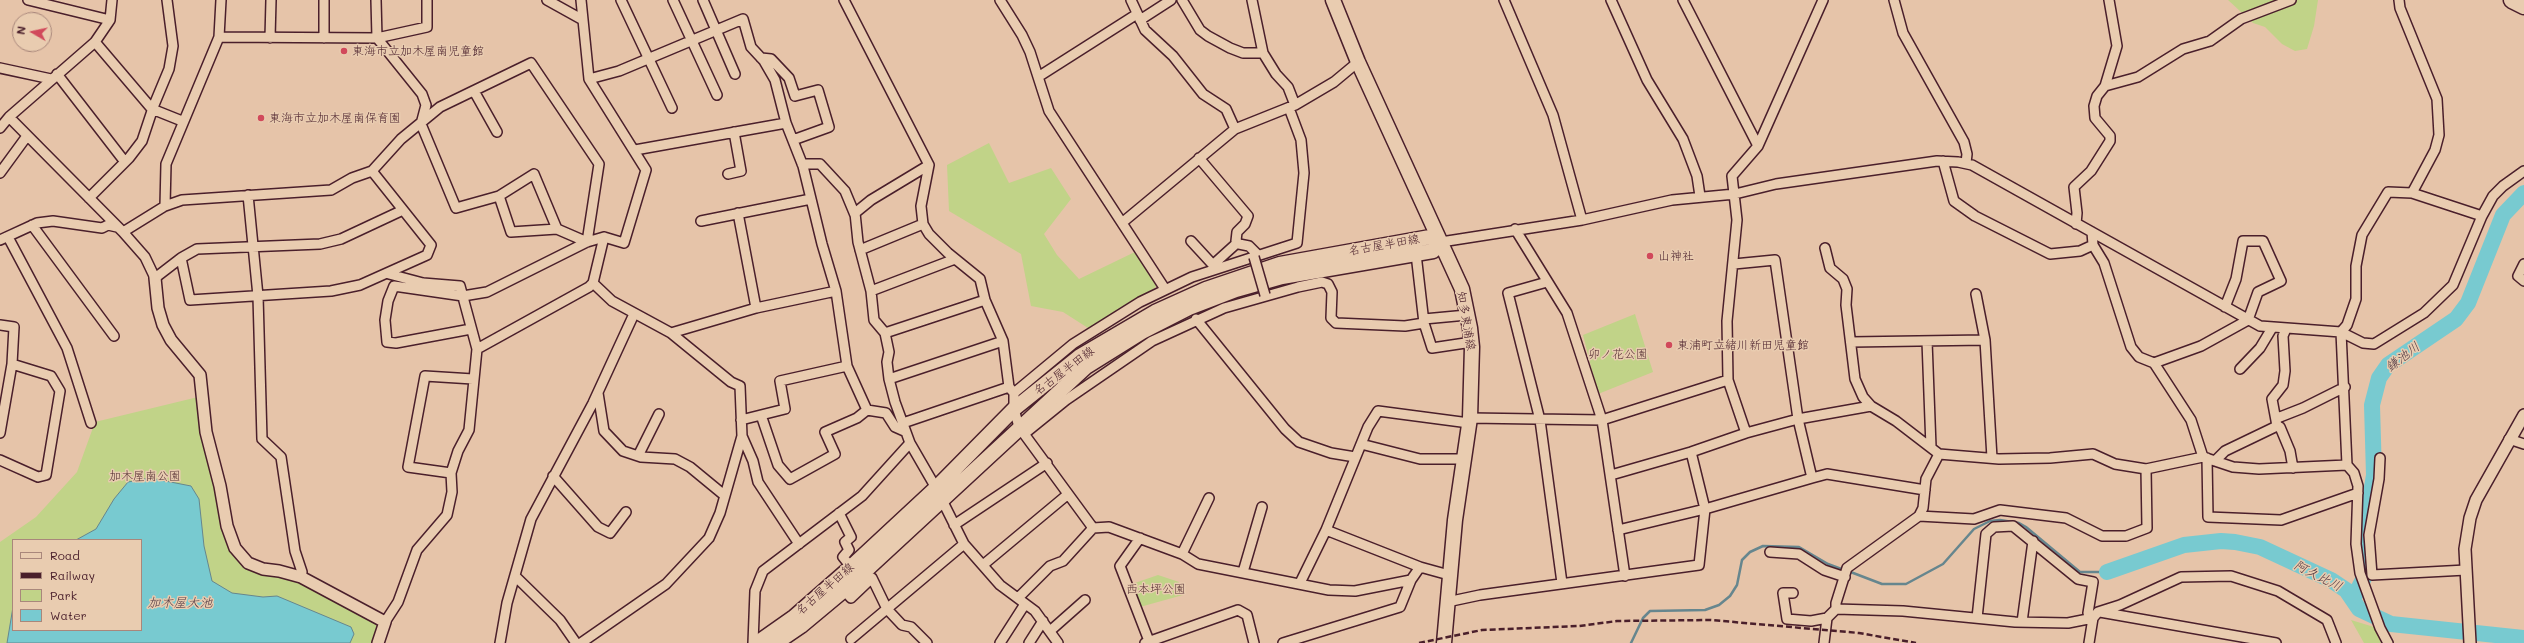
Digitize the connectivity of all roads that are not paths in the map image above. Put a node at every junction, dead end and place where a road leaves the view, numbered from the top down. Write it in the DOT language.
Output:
graph roads {
  1 [pos="28,0"];
  2 [pos="112,0"];
  3 [pos="167,0"];
  4 [pos="221,0"];
  5 [pos="270,0"];
  6 [pos="324,0"];
  7 [pos="376,0"];
  8 [pos="427,0"];
  9 [pos="547,0"];
  10 [pos="581,0"];
  11 [pos="621,0"];
  12 [pos="673,0"];
  13 [pos="704,0"];
  14 [pos="844,0"];
  15 [pos="1000,0"];
  16 [pos="1131,0"];
  17 [pos="1171,0"];
  18 [pos="1182,0"];
  19 [pos="1252,0"];
  20 [pos="1333,0"];
  21 [pos="1504,0"];
  22 [pos="1611,0"];
  23 [pos="1683,0"];
  24 [pos="1823,0"];
  25 [pos="1894,0"];
  26 [pos="2109,0"];
  27 [pos="2291,0"];
  28 [pos="2399,0"];
  29 [pos="2512,0"];
  30 [pos="51,3"];
  31 [pos="2524,6"];
  32 [pos="1138,17"];
  33 [pos="110,20"];
  34 [pos="583,20"];
  35 [pos="716,29"];
  36 [pos="219,37"];
  37 [pos="270,38"];
  38 [pos="324,38"];
  39 [pos="377,38"];
  40 [pos="691,40"];
  41 [pos="95,42"];
  42 [pos="1263,54"];
  43 [pos="649,57"];
  44 [pos="761,58"];
  45 [pos="1358,62"];
  46 [pos="0,68"];
  47 [pos="735,74"];
  48 [pos="54,76"];
  49 [pos="1038,77"];
  50 [pos="589,79"];
  51 [pos="2105,86"];
  52 [pos="474,91"];
  53 [pos="717,96"];
  54 [pos="1292,106"];
  55 [pos="672,108"];
  56 [pos="152,109"];
  57 [pos="9,118"];
  58 [pos="182,121"];
  59 [pos="786,122"];
  60 [pos="421,124"];
  61 [pos="0,128"];
  62 [pos="1235,129"];
  63 [pos="497,132"];
  64 [pos="734,132"];
  65 [pos="27,136"];
  66 [pos="793,140"];
  67 [pos="1758,146"];
  68 [pos="635,150"];
  69 [pos="1200,158"];
  70 [pos="1943,161"];
  71 [pos="126,162"];
  72 [pos="1966,163"];
  73 [pos="802,164"];
  74 [pos="930,165"];
  75 [pos="372,171"];
  76 [pos="2524,171"];
  77 [pos="0,173"];
  78 [pos="728,174"];
  79 [pos="2412,192"];
  80 [pos="1735,194"];
  81 [pos="248,195"];
  82 [pos="499,196"];
  83 [pos="1700,196"];
  84 [pos="89,198"];
  85 [pos="811,198"];
  86 [pos="164,206"];
  87 [pos="403,210"];
  88 [pos="738,213"];
  89 [pos="855,215"];
  90 [pos="2482,216"];
  91 [pos="1582,220"];
  92 [pos="701,221"];
  93 [pos="1123,222"];
  94 [pos="923,224"];
  95 [pos="2076,224"];
  96 [pos="32,225"];
  97 [pos="557,229"];
  98 [pos="1515,229"];
  99 [pos="120,230"];
  100 [pos="2092,232"];
  101 [pos="4,238"];
  102 [pos="604,238"];
  103 [pos="1191,241"];
  104 [pos="587,242"];
  105 [pos="1441,242"];
  106 [pos="1237,243"];
  107 [pos="2093,245"];
  108 [pos="253,246"];
  109 [pos="1825,248"];
  110 [pos="860,250"];
  111 [pos="1416,254"];
  112 [pos="1256,256"];
  113 [pos="181,258"];
  114 [pos="955,259"];
  115 [pos="1734,264"];
  116 [pos="2524,264"];
  117 [pos="1214,267"];
  118 [pos="389,274"];
  119 [pos="155,278"];
  120 [pos="2524,281"];
  121 [pos="1547,282"];
  122 [pos="593,283"];
  123 [pos="1165,288"];
  124 [pos="871,290"];
  125 [pos="836,291"];
  126 [pos="1976,294"];
  127 [pos="1265,295"];
  128 [pos="258,296"];
  129 [pos="463,296"];
  130 [pos="985,300"];
  131 [pos="2225,307"];
  132 [pos="756,308"];
  133 [pos="634,314"];
  134 [pos="1467,314"];
  135 [pos="1196,320"];
  136 [pos="2248,320"];
  137 [pos="1424,321"];
  138 [pos="0,325"];
  139 [pos="2272,328"];
  140 [pos="472,329"];
  141 [pos="2286,329"];
  142 [pos="2341,332"];
  143 [pos="885,333"];
  144 [pos="671,334"];
  145 [pos="114,336"];
  146 [pos="1985,340"];
  147 [pos="1003,341"];
  148 [pos="1927,341"];
  149 [pos="1472,342"];
  150 [pos="1851,342"];
  151 [pos="477,349"];
  152 [pos="2154,363"];
  153 [pos="12,364"];
  154 [pos="847,366"];
  155 [pos="2240,369"];
  156 [pos="472,379"];
  157 [pos="889,380"];
  158 [pos="1728,380"];
  159 [pos="2345,387"];
  160 [pos="1011,390"];
  161 [pos="598,393"];
  162 [pos="1871,406"];
  163 [pos="1014,409"];
  164 [pos="867,410"];
  165 [pos="659,414"];
  166 [pos="761,415"];
  167 [pos="2524,415"];
  168 [pos="1798,419"];
  169 [pos="741,420"];
  170 [pos="1540,420"];
  171 [pos="1602,420"];
  172 [pos="1470,421"];
  173 [pos="2276,421"];
  174 [pos="91,423"];
  175 [pos="904,427"];
  176 [pos="1021,430"];
  177 [pos="0,433"];
  178 [pos="1746,433"];
  179 [pos="742,436"];
  180 [pos="2509,439"];
  181 [pos="910,443"];
  182 [pos="1361,444"];
  183 [pos="2524,444"];
  184 [pos="1931,447"];
  185 [pos="1691,452"];
  186 [pos="1939,454"];
  187 [pos="638,456"];
  188 [pos="1356,457"];
  189 [pos="1992,458"];
  190 [pos="2380,458"];
  191 [pos="1464,459"];
  192 [pos="2208,459"];
  193 [pos="0,460"];
  194 [pos="1047,463"];
  195 [pos="2346,465"];
  196 [pos="2293,468"];
  197 [pos="2146,469"];
  198 [pos="451,473"];
  199 [pos="1611,475"];
  200 [pos="553,476"];
  201 [pos="1812,478"];
  202 [pos="1925,490"];
  203 [pos="939,493"];
  204 [pos="2358,493"];
  205 [pos="1067,494"];
  206 [pos="724,495"];
  207 [pos="1209,498"];
  208 [pos="1262,507"];
  209 [pos="1705,510"];
  210 [pos="626,512"];
  211 [pos="839,512"];
  212 [pos="1919,516"];
  213 [pos="954,525"];
  214 [pos="1093,528"];
  215 [pos="1326,530"];
  216 [pos="1618,530"];
  217 [pos="1140,538"];
  218 [pos="2033,541"];
  219 [pos="799,544"];
  220 [pos="964,544"];
  221 [pos="1770,552"];
  222 [pos="1182,554"];
  223 [pos="983,565"];
  224 [pos="851,567"];
  225 [pos="1420,567"];
  226 [pos="2466,570"];
  227 [pos="1243,572"];
  228 [pos="1846,573"];
  229 [pos="1449,575"];
  230 [pos="2372,575"];
  231 [pos="515,576"];
  232 [pos="1626,576"];
  233 [pos="301,577"];
  234 [pos="1411,580"];
  235 [pos="1300,583"];
  236 [pos="1562,583"];
  237 [pos="844,590"];
  238 [pos="2367,592"];
  239 [pos="1793,593"];
  240 [pos="1085,600"];
  241 [pos="1022,601"];
  242 [pos="1447,602"];
  243 [pos="887,609"];
  244 [pos="1836,609"];
  245 [pos="2096,615"];
  246 [pos="1827,618"];
  247 [pos="1977,618"];
  248 [pos="1043,621"];
  249 [pos="385,622"];
  250 [pos="2022,622"];
  251 [pos="1050,631"];
  252 [pos="2229,639"];
  253 [pos="851,640"];
  254 [pos="2469,641"];
  255 [pos="1147,642"];
  256 [pos="378,643"];
  257 [pos="500,643"];
  258 [pos="576,643"];
  259 [pos="581,643"];
  260 [pos="753,643"];
  261 [pos="757,643"];
  262 [pos="776,643"];
  263 [pos="927,643"];
  264 [pos="1000,643"];
  265 [pos="1029,643"];
  266 [pos="1058,643"];
  267 [pos="1254,643"];
  268 [pos="1283,643"];
  269 [pos="1444,643"];
  270 [pos="1824,643"];
  271 [pos="2089,643"];
  272 [pos="2276,643"];
  273 [pos="2336,643"];
  274 [pos="2388,643"];
  1 -- 30 [label="street"];
  2 -- 33 [label="street"];
  3 -- 56 [label="street"];
  4 -- 36 [label="street"];
  5 -- 37 [label="street"];
  6 -- 38 [label="street"];
  7 -- 39 [label="street"];
  8 -- 39 [label="street"];
  9 -- 34 [label="street"];
  10 -- 34 [label="street"];
  11 -- 43 [label="street"];
  12 -- 40 [label="street"];
  13 -- 35 [label="street"];
  14 -- 74 [label="street"];
  15 -- 49 [label="street"];
  16 -- 32 [label="street"];
  17 -- 32 [label="street"];
  18 -- 42 [label="street"];
  19 -- 42 [label="street"];
  20 -- 45 [label="main road, 知多東浦線"];
  21 -- 91 [label="street"];
  22 -- 83 [label="street"];
  23 -- 67 [label="street"];
  24 -- 67 [label="street"];
  25 -- 72 [label="street"];
  26 -- 51 [label="street"];
  27 -- 51 [label="street"];
  28 -- 79 [label="street"];
  29 -- 31 [label="highway"];
  30 -- 33 [label="street"];
  32 -- 49 [label="street"];
  32 -- 62 [label="street"];
  33 -- 41 [label="street"];
  34 -- 50 [label="street"];
  35 -- 40 [label="street"];
  35 -- 44 [label="street"];
  35 -- 47 [label="street"];
  36 -- 37 [label="street"];
  36 -- 58 [label="street"];
  37 -- 38 [label="street"];
  38 -- 39 [label="street"];
  39 -- 60 [label="street"];
  40 -- 43 [label="street"];
  40 -- 53 [label="street"];
  41 -- 48 [label="street"];
  41 -- 56 [label="street"];
  42 -- 54 [label="street"];
  43 -- 50 [label="street"];
  43 -- 55 [label="street"];
  44 -- 59 [label="street"];
  44 -- 66 [label="street"];
  45 -- 54 [label="street"];
  45 -- 105 [label="main road, 知多東浦線"];
  46 -- 48 [label="street"];
  48 -- 57 [label="street"];
  48 -- 71 [label="street"];
  49 -- 93 [label="street"];
  50 -- 68 [label="street"];
  51 -- 95 [label="street"];
  52 -- 60 [label="street"];
  52 -- 63 [label="street"];
  52 -- 104 [label="street"];
  54 -- 62 [label="street"];
  54 -- 112 [label="street"];
  56 -- 58 [label="street"];
  56 -- 71 [label="street"];
  57 -- 61 [label="street"];
  57 -- 65 [label="street"];
  58 -- 86 [label="street"];
  59 -- 64 [label="street"];
  59 -- 66 [label="street"];
  60 -- 75 [label="street"];
  60 -- 82 [label="street"];
  62 -- 69 [label="street"];
  64 -- 68 [label="street"];
  64 -- 78 [label="street"];
  65 -- 77 [label="street"];
  65 -- 84 [label="street"];
  66 -- 73 [label="street"];
  67 -- 80 [label="street"];
  68 -- 102 [label="street"];
  69 -- 93 [label="street"];
  69 -- 106 [label="street"];
  70 -- 72 [label="street"];
  70 -- 80 [label="street"];
  70 -- 107 [label="street"];
  71 -- 84 [label="street"];
  72 -- 95 [label="street"];
  73 -- 85 [label="street"];
  73 -- 89 [label="street"];
  74 -- 89 [label="street"];
  74 -- 94 [label="street"];
  75 -- 81 [label="street"];
  75 -- 87 [label="street"];
  76 -- 90 [label="street"];
  79 -- 90 [label="street"];
  79 -- 142 [label="street"];
  80 -- 83 [label="street"];
  80 -- 115 [label="street"];
  81 -- 86 [label="street"];
  81 -- 108 [label="street"];
  82 -- 97 [label="street"];
  82 -- 97 [label="street"];
  83 -- 91 [label="street"];
  84 -- 99 [label="street"];
  85 -- 88 [label="street"];
  85 -- 125 [label="street"];
  86 -- 99 [label="street"];
  87 -- 108 [label="street"];
  87 -- 118 [label="street"];
  88 -- 92 [label="street"];
  88 -- 132 [label="street"];
  89 -- 110 [label="street"];
  90 -- 142 [label="street"];
  91 -- 98 [label="street"];
  93 -- 123 [label="street"];
  94 -- 110 [label="street"];
  94 -- 114 [label="street"];
  95 -- 100 [label="street"];
  96 -- 99 [label="street"];
  96 -- 101 [label="street"];
  96 -- 145 [label="street"];
  97 -- 104 [label="street"];
  98 -- 105 [label="street"];
  98 -- 121 [label="street"];
  99 -- 119 [label="street"];
  100 -- 107 [label="street"];
  100 -- 131 [label="street"];
  101 -- 174 [label="street"];
  102 -- 104 [label="street"];
  102 -- 122 [label="street"];
  103 -- 117 [label="street"];
  104 -- 129 [label="street"];
  105 -- 111 [label="main road, 名古屋半田線"];
  105 -- 134 [label="main road, 知多東浦線"];
  105 -- 163 [label="main road, 名古屋半田線"];
  106 -- 112 [label="street"];
  106 -- 117 [label="street"];
  107 -- 152 [label="street"];
  108 -- 113 [label="street"];
  108 -- 128 [label="street"];
  109 -- 150 [label="street"];
  110 -- 124 [label="street"];
  111 -- 137 [label="street"];
  111 -- 176 [label="main road, 名古屋半田線"];
  112 -- 117 [label="street"];
  112 -- 127 [label="street, bridge"];
  113 -- 119 [label="street"];
  113 -- 128 [label="street"];
  114 -- 124 [label="street"];
  114 -- 130 [label="street"];
  115 -- 158 [label="street"];
  115 -- 168 [label="street"];
  116 -- 120 [label="street"];
  117 -- 123 [label="street"];
  118 -- 128 [label="street"];
  118 -- 129 [label="street"];
  119 -- 233 [label="street"];
  121 -- 170 [label="street"];
  121 -- 171 [label="street"];
  122 -- 133 [label="street"];
  122 -- 151 [label="street"];
  123 -- 160 [label="street"];
  124 -- 143 [label="street"];
  125 -- 132 [label="street"];
  125 -- 154 [label="street"];
  126 -- 146 [label="street"];
  127 -- 135 [label="street"];
  127 -- 137 [label="street"];
  128 -- 233 [label="street"];
  129 -- 140 [label="street"];
  129 -- 140 [label="street"];
  130 -- 143 [label="street"];
  130 -- 147 [label="street"];
  131 -- 136 [label="street"];
  131 -- 136 [label="street"];
  132 -- 144 [label="street"];
  133 -- 144 [label="street"];
  133 -- 161 [label="street"];
  134 -- 137 [label="street"];
  134 -- 149 [label="main road, 知多東浦線"];
  135 -- 176 [label="street"];
  135 -- 188 [label="street"];
  136 -- 139 [label="street"];
  136 -- 152 [label="street"];
  137 -- 149 [label="street"];
  138 -- 153 [label="street"];
  139 -- 141 [label="street"];
  139 -- 155 [label="street"];
  140 -- 151 [label="street"];
  141 -- 142 [label="street"];
  141 -- 173 [label="street"];
  142 -- 159 [label="street"];
  143 -- 157 [label="street"];
  144 -- 169 [label="street"];
  146 -- 148 [label="street"];
  146 -- 189 [label="street"];
  147 -- 157 [label="street"];
  147 -- 160 [label="street"];
  148 -- 150 [label="street"];
  148 -- 184 [label="street"];
  149 -- 172 [label="main road, 知多東浦線"];
  150 -- 162 [label="street"];
  151 -- 156 [label="street"];
  152 -- 192 [label="street"];
  153 -- 177 [label="street"];
  153 -- 193 [label="street"];
  154 -- 164 [label="street"];
  154 -- 166 [label="street"];
  156 -- 198 [label="street"];
  156 -- 198 [label="street"];
  157 -- 175 [label="street"];
  158 -- 171 [label="street"];
  158 -- 178 [label="street"];
  159 -- 173 [label="street"];
  159 -- 195 [label="street"];
  160 -- 163 [label="street"];
  160 -- 175 [label="street"];
  161 -- 187 [label="street"];
  161 -- 200 [label="street"];
  162 -- 168 [label="street"];
  162 -- 184 [label="street"];
  163 -- 176 [label="street"];
  163 -- 203 [label="main road, 名古屋半田線"];
  164 -- 166 [label="street"];
  164 -- 175 [label="street"];
  165 -- 187 [label="street"];
  166 -- 169 [label="street"];
  167 -- 180 [label="street"];
  168 -- 178 [label="street"];
  168 -- 201 [label="street"];
  169 -- 179 [label="street"];
  170 -- 171 [label="street"];
  170 -- 172 [label="street"];
  170 -- 236 [label="street"];
  171 -- 199 [label="street"];
  172 -- 182 [label="street"];
  172 -- 191 [label="main road, 知多東浦線"];
  173 -- 192 [label="street"];
  173 -- 196 [label="street"];
  175 -- 181 [label="street"];
  176 -- 194 [label="street"];
  176 -- 203 [label="main road, 名古屋半田線"];
  178 -- 185 [label="street"];
  179 -- 206 [label="street"];
  179 -- 219 [label="street"];
  180 -- 183 [label="street"];
  180 -- 226 [label="street"];
  181 -- 203 [label="street"];
  181 -- 211 [label="street"];
  182 -- 188 [label="street"];
  182 -- 191 [label="street"];
  184 -- 186 [label="street"];
  185 -- 199 [label="street"];
  185 -- 209 [label="street"];
  186 -- 189 [label="street"];
  186 -- 202 [label="street"];
  187 -- 206 [label="street"];
  188 -- 215 [label="street"];
  189 -- 197 [label="street"];
  190 -- 230 [label="street"];
  191 -- 229 [label="main road, 知多東浦線"];
  192 -- 196 [label="street"];
  192 -- 197 [label="street"];
  192 -- 204 [label="street"];
  194 -- 205 [label="street"];
  194 -- 213 [label="street"];
  195 -- 196 [label="street"];
  195 -- 204 [label="street"];
  197 -- 212 [label="street"];
  198 -- 249 [label="street"];
  199 -- 216 [label="street"];
  200 -- 210 [label="street"];
  200 -- 231 [label="street"];
  201 -- 202 [label="street"];
  201 -- 209 [label="street"];
  202 -- 212 [label="street"];
  203 -- 213 [label="street"];
  203 -- 224 [label="main road, 名古屋半田線"];
  203 -- 237 [label="main road, 名古屋半田線"];
  204 -- 238 [label="street"];
  205 -- 214 [label="street"];
  205 -- 223 [label="street"];
  206 -- 259 [label="street"];
  207 -- 222 [label="street"];
  208 -- 227 [label="street"];
  209 -- 216 [label="street"];
  209 -- 232 [label="street"];
  211 -- 219 [label="street"];
  211 -- 224 [label="street"];
  212 -- 228 [label="street"];
  213 -- 220 [label="street"];
  214 -- 217 [label="street"];
  214 -- 241 [label="street"];
  215 -- 225 [label="street"];
  215 -- 235 [label="street"];
  216 -- 232 [label="street"];
  217 -- 222 [label="street"];
  217 -- 255 [label="street"];
  218 -- 245 [label="street"];
  218 -- 247 [label="street"];
  218 -- 250 [label="street"];
  219 -- 260 [label="street"];
  220 -- 223 [label="street"];
  220 -- 243 [label="street"];
  221 -- 228 [label="street"];
  222 -- 227 [label="street"];
  223 -- 241 [label="street"];
  224 -- 261 [label="main road, 名古屋半田線"];
  225 -- 229 [label="street"];
  225 -- 234 [label="street"];
  226 -- 230 [label="street"];
  226 -- 254 [label="street"];
  227 -- 235 [label="street"];
  228 -- 244 [label="street"];
  229 -- 242 [label="main road, 知多東浦線"];
  230 -- 238 [label="street"];
  231 -- 257 [label="street"];
  231 -- 258 [label="street"];
  232 -- 236 [label="street"];
  233 -- 249 [label="street"];
  234 -- 235 [label="street"];
  234 -- 268 [label="street"];
  236 -- 242 [label="street"];
  237 -- 243 [label="street"];
  237 -- 262 [label="main road, 名古屋半田線"];
  238 -- 274 [label="street"];
  239 -- 246 [label="street"];
  240 -- 251 [label="street"];
  241 -- 248 [label="street"];
  241 -- 264 [label="street"];
  242 -- 269 [label="main road, 知多東浦線"];
  243 -- 253 [label="street"];
  243 -- 263 [label="street"];
  244 -- 246 [label="street"];
  244 -- 247 [label="street"];
  245 -- 250 [label="street"];
  245 -- 252 [label="street"];
  245 -- 271 [label="street"];
  245 -- 273 [label="street"];
  246 -- 270 [label="street"];
  247 -- 250 [label="street"];
  248 -- 251 [label="street"];
  248 -- 265 [label="street"];
  249 -- 256 [label="street"];
  251 -- 266 [label="street"];
  252 -- 272 [label="street"];
  255 -- 267 [label="street"];
}
